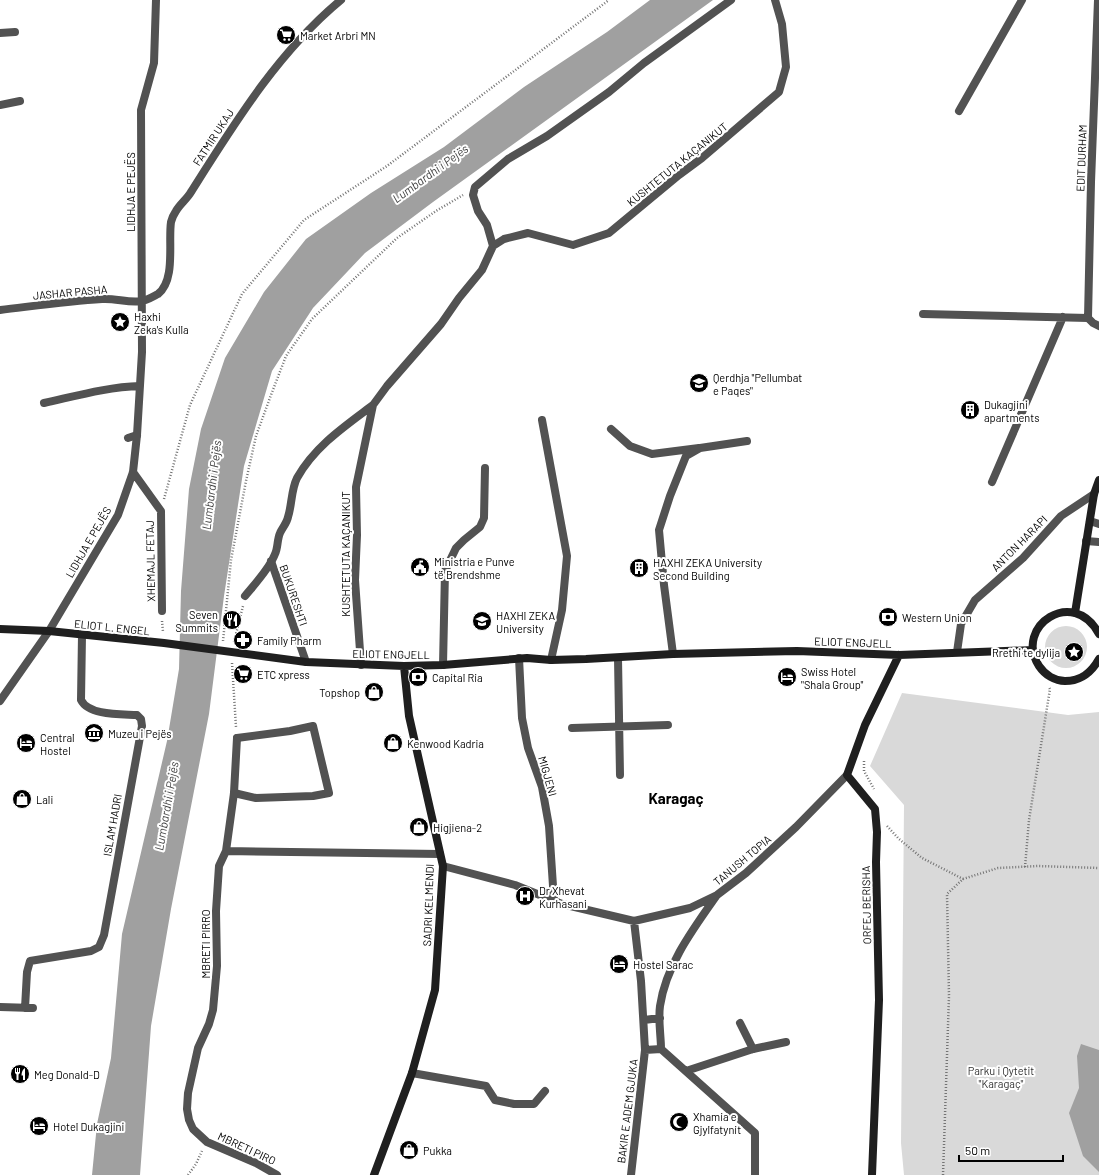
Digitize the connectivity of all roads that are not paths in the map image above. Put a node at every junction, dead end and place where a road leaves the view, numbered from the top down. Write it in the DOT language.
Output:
graph roads {
  1 [pos="156,0"];
  2 [pos="341,0"];
  3 [pos="731,0"];
  4 [pos="775,0"];
  5 [pos="1022,0"];
  6 [pos="1098,0"];
  7 [pos="15,32"];
  8 [pos="0,33"];
  9 [pos="20,102"];
  10 [pos="0,105"];
  11 [pos="959,111"];
  12 [pos="493,246"];
  13 [pos="142,301"];
  14 [pos="0,310"];
  15 [pos="922,314"];
  16 [pos="1063,317"];
  17 [pos="1088,318"];
  18 [pos="1099,326"];
  19 [pos="140,386"];
  20 [pos="44,403"];
  21 [pos="373,405"];
  22 [pos="542,420"];
  23 [pos="611,429"];
  24 [pos="137,435"];
  25 [pos="128,438"];
  26 [pos="747,441"];
  27 [pos="700,448"];
  28 [pos="485,468"];
  29 [pos="133,472"];
  30 [pos="1099,480"];
  31 [pos="992,482"];
  32 [pos="1094,494"];
  33 [pos="1090,521"];
  34 [pos="1099,524"];
  35 [pos="1086,541"];
  36 [pos="1099,542"];
  37 [pos="271,561"];
  38 [pos="245,596"];
  39 [pos="162,611"];
  40 [pos="1075,613"];
  41 [pos="0,629"];
  42 [pos="49,632"];
  43 [pos="1099,634"];
  44 [pos="82,635"];
  45 [pos="1032,650"];
  46 [pos="225,651"];
  47 [pos="957,652"];
  48 [pos="673,654"];
  49 [pos="899,655"];
  50 [pos="519,658"];
  51 [pos="618,658"];
  52 [pos="551,660"];
  53 [pos="306,662"];
  54 [pos="1098,662"];
  55 [pos="361,665"];
  56 [pos="404,666"];
  57 [pos="444,666"];
  58 [pos="0,701"];
  59 [pos="668,725"];
  60 [pos="618,726"];
  61 [pos="572,728"];
  62 [pos="620,774"];
  63 [pos="847,774"];
  64 [pos="234,794"];
  65 [pos="226,851"];
  66 [pos="440,854"];
  67 [pos="443,866"];
  68 [pos="717,895"];
  69 [pos="554,901"];
  70 [pos="634,921"];
  71 [pos="0,1007"];
  72 [pos="660,1018"];
  73 [pos="644,1020"];
  74 [pos="740,1023"];
  75 [pos="786,1042"];
  76 [pos="661,1049"];
  77 [pos="753,1049"];
  78 [pos="645,1050"];
  79 [pos="686,1071"];
  80 [pos="412,1073"];
  81 [pos="545,1091"];
  82 [pos="207,1142"];
  83 [pos="278,1175"];
  84 [pos="374,1175"];
  85 [pos="631,1175"];
  86 [pos="755,1175"];
  87 [pos="872,1175"];
  1 -- 13 [label="street, LIDHJA E PEJËS"];
  2 -- 13 [label="street, FATMIR UKAJ"];
  3 -- 12 [label="street"];
  4 -- 12 [label="street, KUSHTETUTA KAÇANIKUT"];
  5 -- 11 [label="street"];
  6 -- 17 [label="street, EDIT DURHAM"];
  7 -- 8 [label="street"];
  9 -- 10 [label="street"];
  12 -- 21 [label="street, KUSHTETUTA KAÇANIKUT"];
  13 -- 14 [label="street, JASHAR PASHA"];
  13 -- 19 [label="street, LIDHJA E PEJËS"];
  15 -- 16 [label="street"];
  16 -- 17 [label="street"];
  16 -- 31 [label="street"];
  17 -- 18 [label="street"];
  19 -- 20 [label="street"];
  19 -- 24 [label="street, LIDHJA E PEJËS"];
  21 -- 37 [label="street, BUKURESHTI"];
  21 -- 55 [label="street, KUSHTETUTA KAÇANIKUT"];
  22 -- 52 [label="street"];
  23 -- 27 [label="street"];
  24 -- 25 [label="street"];
  24 -- 29 [label="street, LIDHJA E PEJËS"];
  26 -- 27 [label="street"];
  27 -- 48 [label="street"];
  28 -- 57 [label="street"];
  29 -- 39 [label="street, XHEMAJL FETAJ"];
  29 -- 42 [label="street, LIDHJA E PEJËS"];
  30 -- 32 [label="main road"];
  32 -- 33 [label="main road"];
  32 -- 47 [label="street, ANTON HARAPI"];
  33 -- 34 [label="street"];
  33 -- 35 [label="main road"];
  35 -- 36 [label="street"];
  35 -- 40 [label="main road"];
  37 -- 38 [label="street"];
  37 -- 53 [label="street, BUKURESHTI"];
  40 -- 43 [label="main road"];
  40 -- 45 [label="main road"];
  41 -- 42 [label="main road, ELIOT L. ENGEL"];
  42 -- 44 [label="main road, ELIOT L. ENGEL"];
  42 -- 58 [label="street, LIDHJA E PEJËS"];
  44 -- 46 [label="main road, ELIOT L. ENGEL"];
  44 -- 71 [label="street, ISLAM HADRI"];
  45 -- 47 [label="main road, ELIOT ENGJELL"];
  45 -- 54 [label="main road"];
  46 -- 53 [label="main road, ELIOT ENGJELL"];
  47 -- 49 [label="main road, ELIOT ENGJELL"];
  48 -- 49 [label="main road, ELIOT ENGJELL"];
  48 -- 51 [label="main road, ELIOT ENGJELL"];
  49 -- 63 [label="main road"];
  50 -- 52 [label="main road, ELIOT ENGJELL"];
  50 -- 57 [label="main road, ELIOT ENGJELL"];
  50 -- 69 [label="street, MIGJENI"];
  51 -- 52 [label="main road, ELIOT ENGJELL"];
  51 -- 60 [label="street"];
  53 -- 55 [label="main road, ELIOT ENGJELL"];
  55 -- 56 [label="main road, ELIOT ENGJELL"];
  56 -- 57 [label="main road, ELIOT ENGJELL"];
  56 -- 66 [label="main road, SADRI KELMENDI"];
  59 -- 60 [label="street"];
  60 -- 61 [label="street"];
  60 -- 62 [label="street"];
  63 -- 68 [label="street, TANUSH TOPIA"];
  63 -- 87 [label="main road, ORFEJ BERISHA"];
  64 -- 64 [label="street, MBRETI PIRRO"];
  64 -- 65 [label="street, MBRETI PIRRO"];
  65 -- 66 [label="street"];
  65 -- 82 [label="street, MBRETI PIRRO"];
  66 -- 67 [label="main road, SADRI KELMENDI"];
  67 -- 69 [label="street, TANUSH TOPIA"];
  67 -- 80 [label="main road, SADRI KELMENDI"];
  68 -- 70 [label="street, TANUSH TOPIA"];
  68 -- 72 [label="street"];
  69 -- 70 [label="street, TANUSH TOPIA"];
  70 -- 73 [label="street, BAKIR E ADEM GJUKA"];
  72 -- 73 [label="street"];
  72 -- 76 [label="street"];
  73 -- 78 [label="street, BAKIR E ADEM GJUKA"];
  74 -- 77 [label="street"];
  75 -- 77 [label="street"];
  76 -- 78 [label="street, BAKIR E ADEM GJUKA"];
  76 -- 79 [label="street"];
  77 -- 79 [label="street"];
  78 -- 85 [label="street, BAKIR E ADEM GJUKA"];
  79 -- 86 [label="street"];
  80 -- 81 [label="street"];
  80 -- 84 [label="main road, SADRI KELMENDI"];
  82 -- 83 [label="street, MBRETI PIRO"];
}
